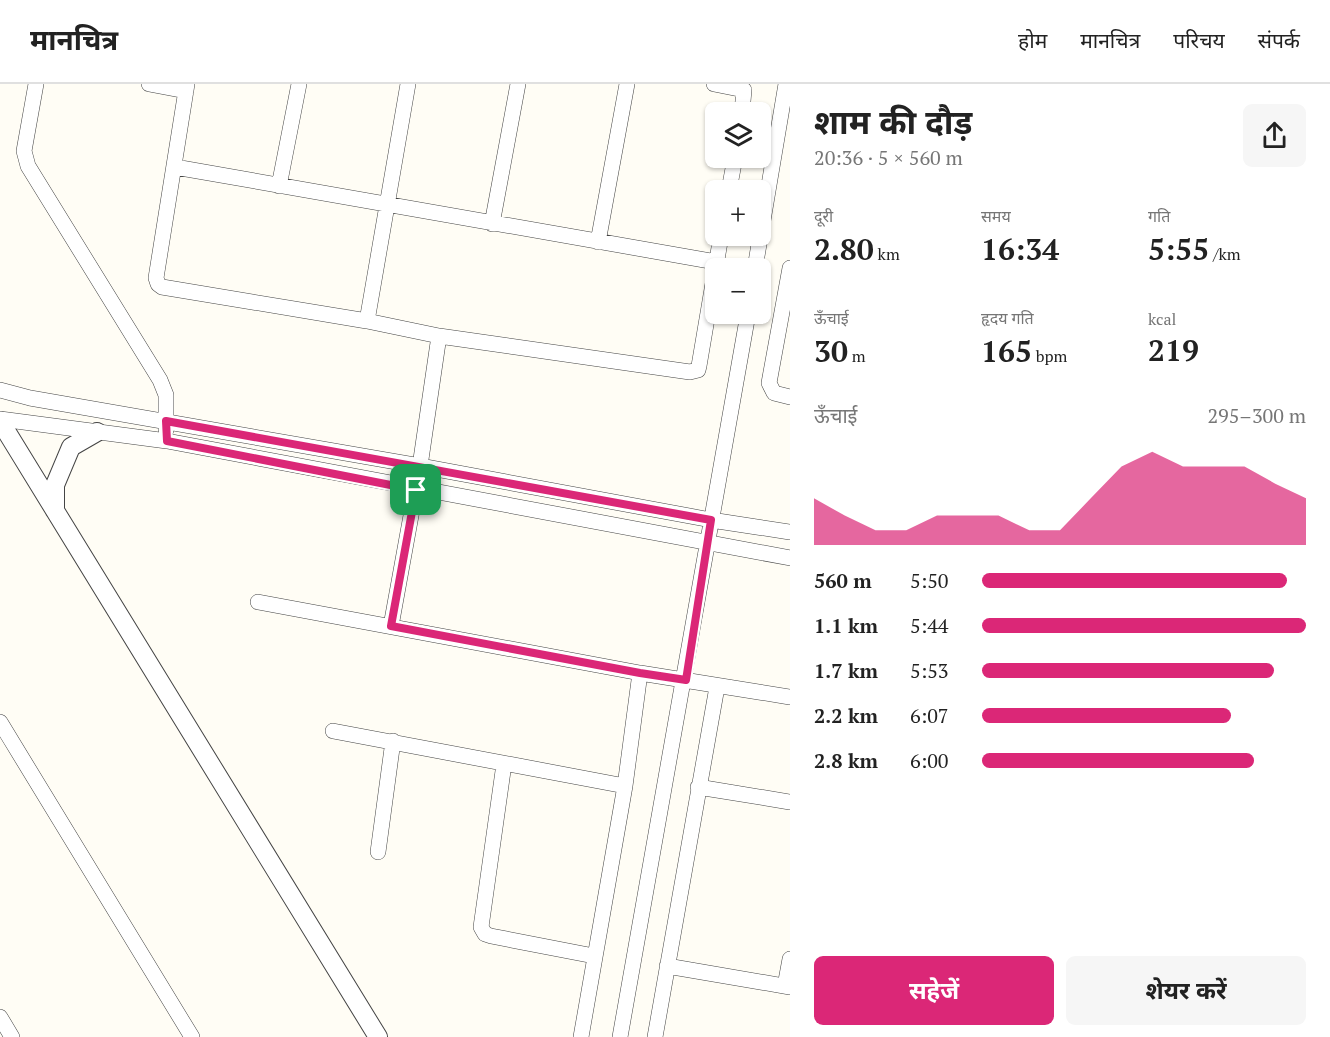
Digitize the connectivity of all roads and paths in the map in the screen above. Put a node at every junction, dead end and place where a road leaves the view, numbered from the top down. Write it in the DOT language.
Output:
graph roads {
  1 [pos="36,84"];
  2 [pos="149,84"];
  3 [pos="299,84"];
  4 [pos="408,84"];
  5 [pos="518,84"];
  6 [pos="627,84"];
  7 [pos="714,84"];
  8 [pos="786,84"];
  9 [pos="186,87"];
  10 [pos="743,102"];
  11 [pos="175,167"];
  12 [pos="279,186"];
  13 [pos="387,205"];
  14 [pos="492,224"];
  15 [pos="598,242"];
  16 [pos="757,258"];
  17 [pos="705,260"];
  18 [pos="789,276"];
  19 [pos="367,321"];
  20 [pos="706,324"];
  21 [pos="746,324"];
  22 [pos="439,336"];
  23 [pos="0,390"];
  24 [pos="790,398"];
  25 [pos="0,420"];
  26 [pos="166,421"];
  27 [pos="97,432"];
  28 [pos="167,441"];
  29 [pos="420,466"];
  30 [pos="416,490"];
  31 [pos="55,512"];
  32 [pos="711,520"];
  33 [pos="790,532"];
  34 [pos="708,544"];
  35 [pos="790,558"];
  36 [pos="258,602"];
  37 [pos="391,626"];
  38 [pos="640,673"];
  39 [pos="686,680"];
  40 [pos="717,687"];
  41 [pos="790,697"];
  42 [pos="0,722"];
  43 [pos="333,731"];
  44 [pos="393,741"];
  45 [pos="504,764"];
  46 [pos="625,786"];
  47 [pos="698,787"];
  48 [pos="790,802"];
  49 [pos="378,852"];
  50 [pos="594,956"];
  51 [pos="790,959"];
  52 [pos="667,966"];
  53 [pos="788,986"];
  54 [pos="0,1017"];
  55 [pos="12,1037"];
  56 [pos="192,1037"];
  57 [pos="378,1037"];
  58 [pos="581,1037"];
  59 [pos="620,1037"];
  60 [pos="655,1037"];
  1 -- 26 [label="street"];
  2 -- 9 [label="street"];
  3 -- 12 [label="street"];
  4 -- 13 [label="street"];
  5 -- 14 [label="street"];
  6 -- 15 [label="street"];
  7 -- 10 [label="street"];
  8 -- 16 [label="street"];
  9 -- 11 [label="street"];
  11 -- 12 [label="street"];
  11 -- 19 [label="street"];
  12 -- 13 [label="street"];
  13 -- 14 [label="street"];
  13 -- 19 [label="street"];
  14 -- 15 [label="street"];
  15 -- 17 [label="street"];
  18 -- 24 [label="street"];
  19 -- 22 [label="street"];
  20 -- 22 [label="street"];
  21 -- 32 [label="street"];
  22 -- 29 [label="street"];
  23 -- 26 [label="street"];
  25 -- 27 [label="street"];
  25 -- 31 [label="street"];
  26 -- 28 [label="street"];
  26 -- 29 [label="street"];
  27 -- 28 [label="street"];
  27 -- 31 [label="street"];
  28 -- 30 [label="street"];
  29 -- 30 [label="street"];
  29 -- 32 [label="street"];
  30 -- 34 [label="street"];
  30 -- 37 [label="street"];
  31 -- 57 [label="street"];
  32 -- 33 [label="street"];
  32 -- 34 [label="street"];
  34 -- 35 [label="street"];
  34 -- 39 [label="street"];
  36 -- 37 [label="street"];
  37 -- 38 [label="street"];
  38 -- 39 [label="street"];
  38 -- 46 [label="street"];
  39 -- 40 [label="street"];
  39 -- 59 [label="street"];
  40 -- 41 [label="street"];
  40 -- 47 [label="street"];
  42 -- 56 [label="street"];
  43 -- 44 [label="street"];
  44 -- 45 [label="street"];
  44 -- 49 [label="street"];
  45 -- 46 [label="street"];
  45 -- 50 [label="street"];
  46 -- 50 [label="street"];
  47 -- 48 [label="street"];
  47 -- 52 [label="street"];
  50 -- 58 [label="street"];
  51 -- 53 [label="street"];
  52 -- 53 [label="street"];
  52 -- 60 [label="street"];
  54 -- 55 [label="street"];
}
